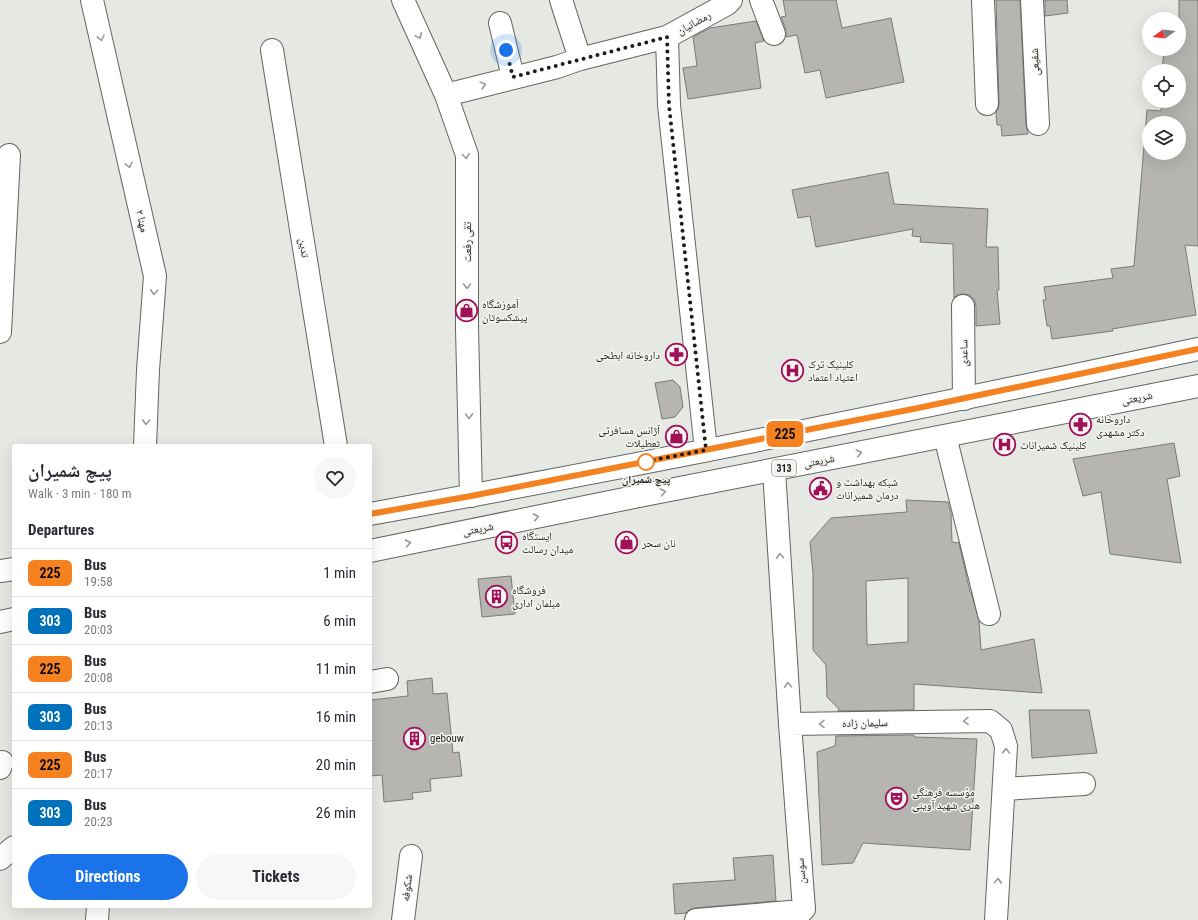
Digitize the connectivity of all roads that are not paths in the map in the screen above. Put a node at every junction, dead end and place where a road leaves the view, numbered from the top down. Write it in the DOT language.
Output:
graph roads {
  1 [pos="92,0"];
  2 [pos="403,0"];
  3 [pos="561,0"];
  4 [pos="731,0"];
  5 [pos="761,0"];
  6 [pos="983,0"];
  7 [pos="1032,0"];
  8 [pos="500,23"];
  9 [pos="774,34"];
  10 [pos="667,37"];
  11 [pos="272,50"];
  12 [pos="580,59"];
  13 [pos="513,77"];
  14 [pos="446,95"];
  15 [pos="987,104"];
  16 [pos="1038,124"];
  17 [pos="9,155"];
  18 [pos="963,306"];
  19 [pos="0,332"];
  20 [pos="1198,349"];
  21 [pos="1198,386"];
  22 [pos="964,399"];
  23 [pos="945,436"];
  24 [pos="145,444"];
  25 [pos="336,444"];
  26 [pos="706,450"];
  27 [pos="774,470"];
  28 [pos="471,496"];
  29 [pos="372,514"];
  30 [pos="372,551"];
  31 [pos="12,569"];
  32 [pos="0,571"];
  33 [pos="988,614"];
  34 [pos="12,619"];
  35 [pos="0,622"];
  36 [pos="790,724"];
  37 [pos="1084,784"];
  38 [pos="1004,789"];
  39 [pos="12,849"];
  40 [pos="411,856"];
  41 [pos="0,859"];
  42 [pos="98,908"];
  43 [pos="97,920"];
  44 [pos="403,920"];
  45 [pos="696,920"];
  46 [pos="996,920"];
  1 -- 24 [label="street, مهنا ۲, one-way"];
  2 -- 14 [label="street, تقی رفعت, one-way"];
  3 -- 12 [label="street"];
  4 -- 10 [label="street, رمضانیان"];
  5 -- 9 [label="street"];
  6 -- 15 [label="street"];
  7 -- 16 [label="street, شفیعی"];
  8 -- 13 [label="street"];
  10 -- 12 [label="street, رمضانیان"];
  10 -- 26 [label="street"];
  11 -- 25 [label="street, تدین"];
  12 -- 13 [label="street, رمضانیان"];
  14 -- 13 [label="street, رمضانیان, one-way"];
  14 -- 28 [label="street, تقی رفعت, one-way"];
  17 -- 19 [label="street"];
  18 -- 22 [label="street, ساعدی"];
  20 -- 22 [label="street"];
  21 -- 23 [label="street, شریعتی / 313"];
  22 -- 26 [label="street"];
  27 -- 23 [label="street, شریعتی / 313, one-way"];
  23 -- 33 [label="street"];
  26 -- 28 [label="street"];
  30 -- 27 [label="street, شریعتی / 313, one-way"];
  36 -- 27 [label="street, one-way"];
  28 -- 29 [label="street"];
  31 -- 32 [label="street"];
  34 -- 35 [label="street"];
  38 -- 36 [label="street, سلیمان زاده, one-way"];
  36 -- 45 [label="street, سوسن"];
  37 -- 38 [label="street"];
  46 -- 38 [label="street, سلیمان زاده, one-way"];
  39 -- 41 [label="street"];
  40 -- 44 [label="street, شکوفه"];
  42 -- 43 [label="street"];
}
